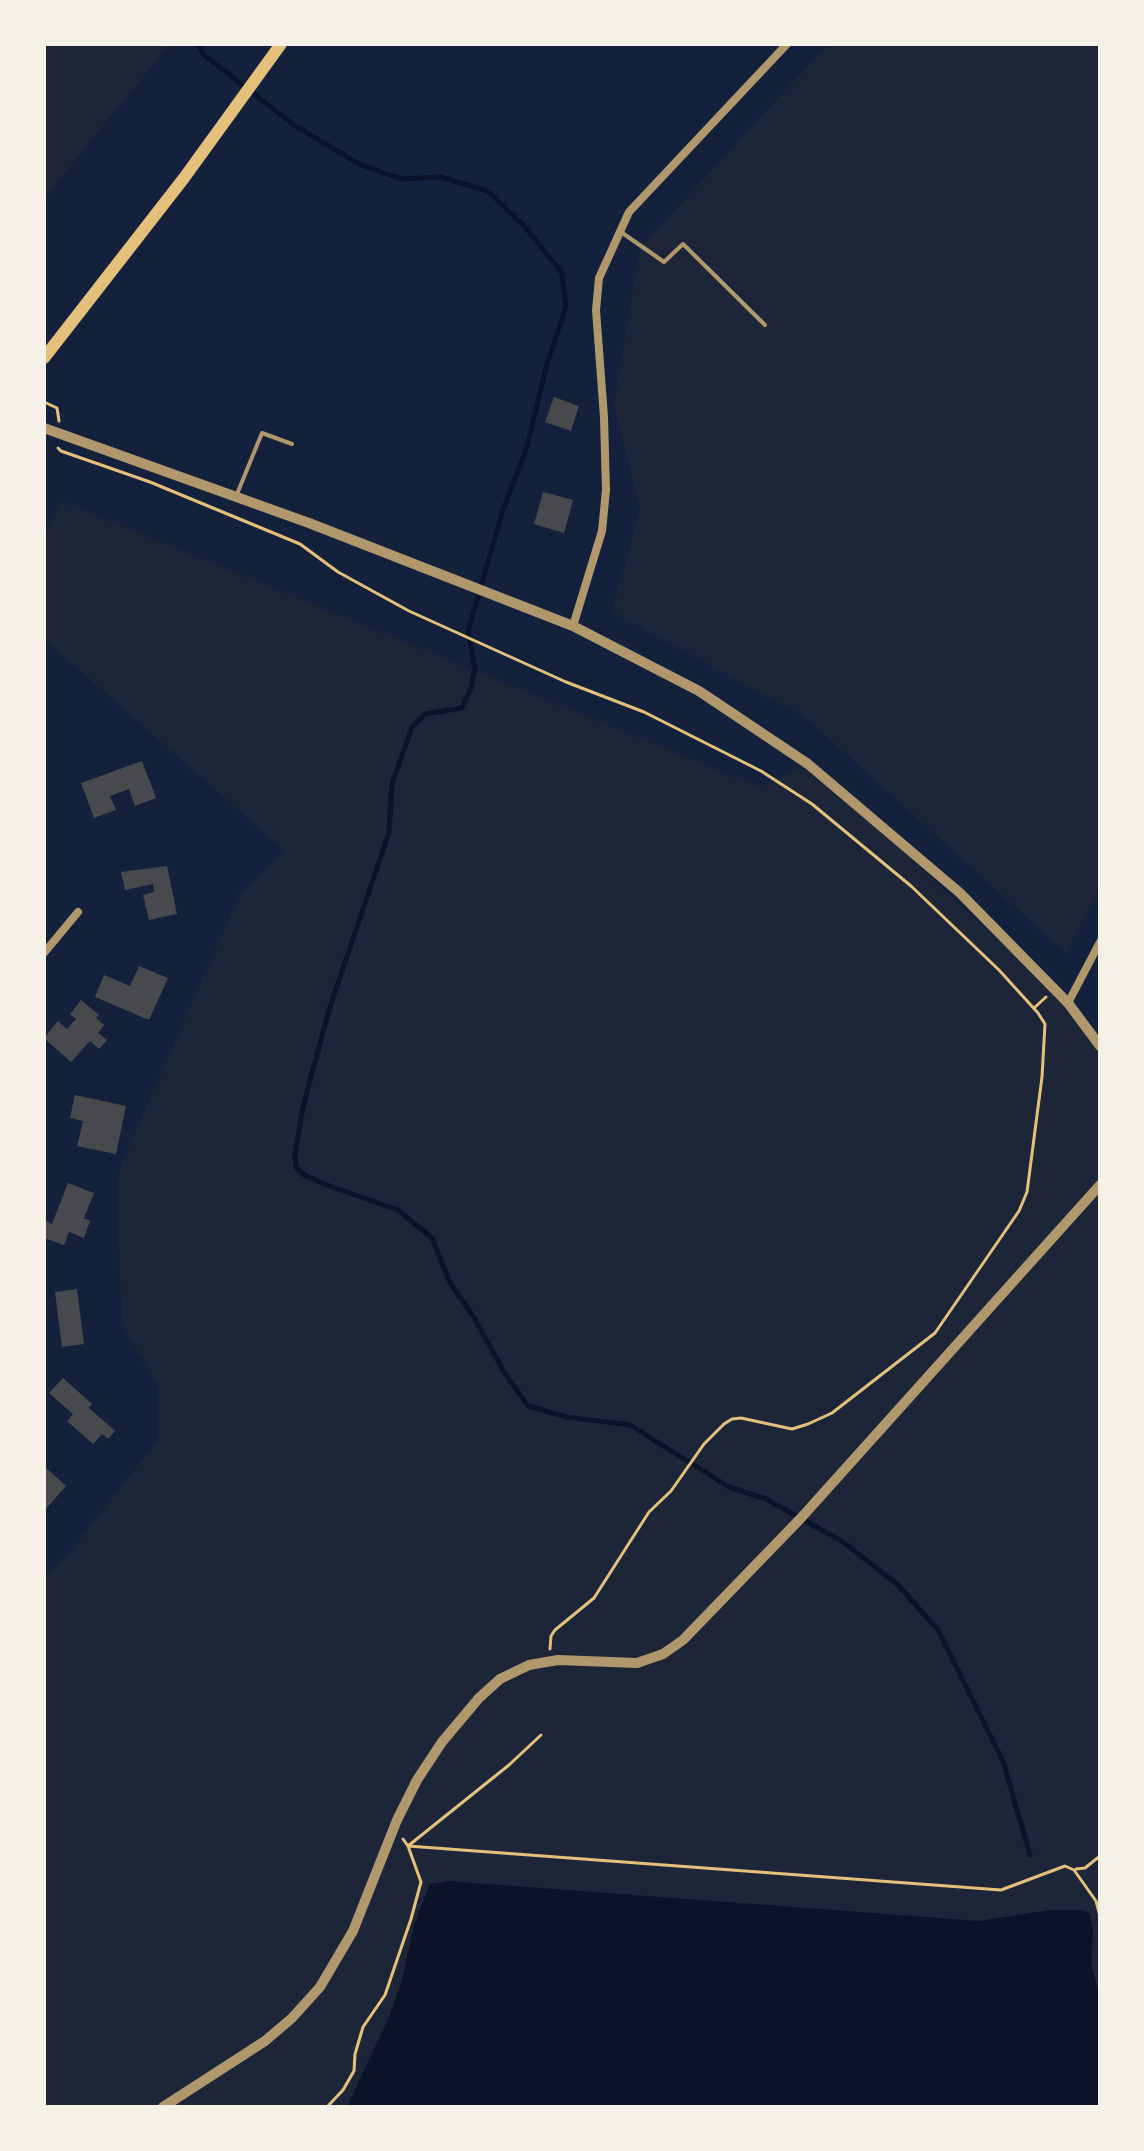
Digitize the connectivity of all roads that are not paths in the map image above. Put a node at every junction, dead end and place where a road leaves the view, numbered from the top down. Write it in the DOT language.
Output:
graph roads {
  1 [pos="281,44"];
  2 [pos="787,44"];
  3 [pos="619,230"];
  4 [pos="765,325"];
  5 [pos="44,358"];
  6 [pos="44,428"];
  7 [pos="292,444"];
  8 [pos="236,497"];
  9 [pos="573,626"];
  10 [pos="78,912"];
  11 [pos="1100,942"];
  12 [pos="44,953"];
  13 [pos="1068,1003"];
  14 [pos="1100,1046"];
  15 [pos="1100,1185"];
  16 [pos="163,2107"];
  1 -- 5 [label="main road"];
  2 -- 3 [label="street"];
  3 -- 4 [label="lane"];
  3 -- 9 [label="street"];
  6 -- 8 [label="street"];
  7 -- 8 [label="lane"];
  8 -- 9 [label="street"];
  9 -- 13 [label="street"];
  10 -- 12 [label="street"];
  11 -- 13 [label="street"];
  13 -- 14 [label="street"];
  15 -- 16 [label="street"];
}
